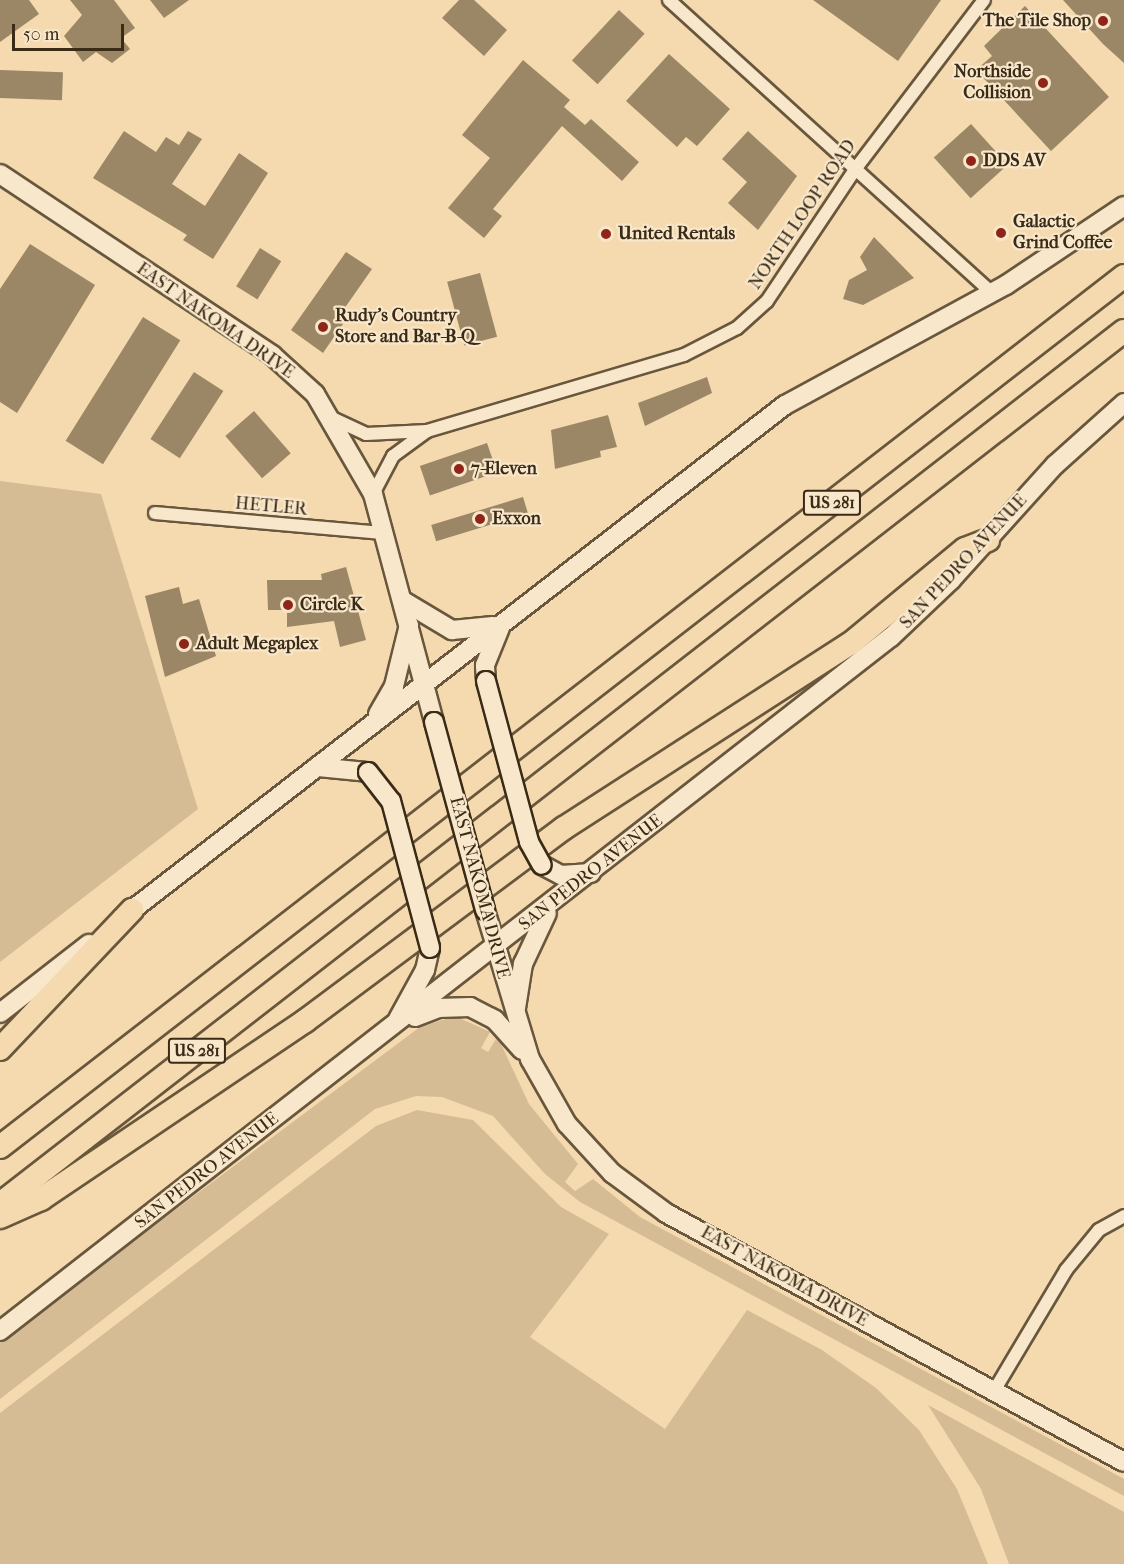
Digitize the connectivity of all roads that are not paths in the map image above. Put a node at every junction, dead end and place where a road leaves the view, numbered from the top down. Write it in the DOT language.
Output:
graph roads {
  1 [pos="669,0"];
  2 [pos="984,0"];
  3 [pos="856,168"];
  4 [pos="0,174"];
  5 [pos="1124,206"];
  6 [pos="1124,276"];
  7 [pos="992,293"];
  8 [pos="1124,331"];
  9 [pos="1124,403"];
  10 [pos="334,419"];
  11 [pos="427,430"];
  12 [pos="373,494"];
  13 [pos="155,513"];
  14 [pos="385,533"];
  15 [pos="988,540"];
  16 [pos="405,602"];
  17 [pos="410,620"];
  18 [pos="502,623"];
  19 [pos="426,682"];
  20 [pos="367,729"];
  21 [pos="317,767"];
  22 [pos="591,873"];
  23 [pos="555,901"];
  24 [pos="132,910"];
  25 [pos="495,949"];
  26 [pos="0,1014"];
  27 [pos="515,1019"];
  28 [pos="394,1026"];
  29 [pos="0,1049"];
  30 [pos="530,1059"];
  31 [pos="0,1147"];
  32 [pos="0,1204"];
  33 [pos="1124,1216"];
  34 [pos="0,1217"];
  35 [pos="0,1331"];
  36 [pos="994,1391"];
  37 [pos="1124,1462"];
  1 -- 3 [label="street"];
  2 -- 3 [label="street, NORTH LOOP ROAD"];
  3 -- 7 [label="street"];
  3 -- 11 [label="street, NORTH LOOP ROAD"];
  4 -- 10 [label="main road, EAST NAKOMA DRIVE"];
  5 -- 7 [label="main road"];
  6 -- 31 [label="highway, US 281"];
  7 -- 18 [label="main road"];
  8 -- 32 [label="highway, US 281"];
  9 -- 15 [label="main road, SAN PEDRO AVENUE"];
  10 -- 11 [label="street, NORTH LOOP ROAD"];
  10 -- 12 [label="main road, EAST NAKOMA DRIVE"];
  11 -- 12 [label="street, NORTH LOOP ROAD"];
  12 -- 14 [label="main road, EAST NAKOMA DRIVE"];
  13 -- 14 [label="street, HETLER"];
  14 -- 16 [label="main road, EAST NAKOMA DRIVE"];
  15 -- 22 [label="main road, SAN PEDRO AVENUE"];
  15 -- 34 [label="highway"];
  16 -- 17 [label="main road, EAST NAKOMA DRIVE"];
  16 -- 18 [label="main road"];
  17 -- 19 [label="main road, EAST NAKOMA DRIVE"];
  17 -- 20 [label="main road"];
  18 -- 19 [label="main road"];
  18 -- 22 [label="main road, bridge"];
  19 -- 20 [label="main road"];
  19 -- 25 [label="main road, EAST NAKOMA DRIVE, bridge"];
  20 -- 21 [label="main road"];
  21 -- 24 [label="main road"];
  21 -- 28 [label="main road, bridge"];
  22 -- 23 [label="main road, SAN PEDRO AVENUE"];
  23 -- 25 [label="main road, SAN PEDRO AVENUE"];
  23 -- 27 [label="main road"];
  24 -- 26 [label="main road"];
  24 -- 29 [label="highway"];
  25 -- 27 [label="main road, EAST NAKOMA DRIVE"];
  25 -- 28 [label="main road, SAN PEDRO AVENUE"];
  27 -- 30 [label="main road, EAST NAKOMA DRIVE"];
  28 -- 30 [label="main road"];
  28 -- 35 [label="main road, SAN PEDRO AVENUE"];
  30 -- 36 [label="main road, EAST NAKOMA DRIVE"];
  33 -- 36 [label="street"];
  36 -- 37 [label="main road, EAST NAKOMA DRIVE"];
}
